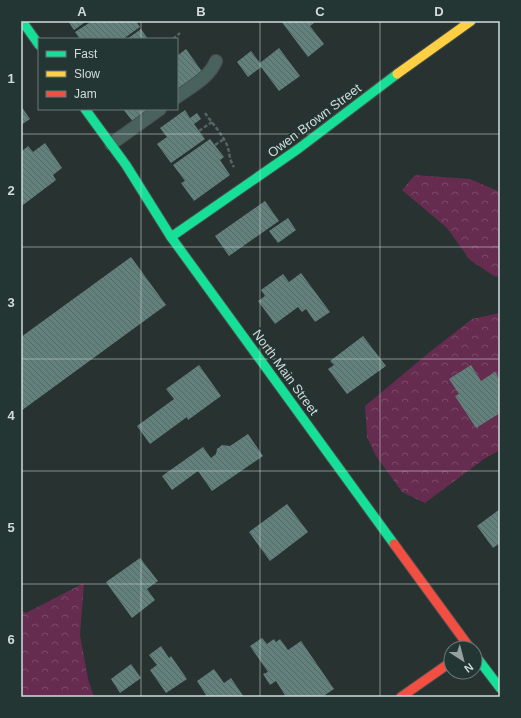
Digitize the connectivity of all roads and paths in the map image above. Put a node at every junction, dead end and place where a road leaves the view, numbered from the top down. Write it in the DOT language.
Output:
graph roads {
  1 [pos="22,21"];
  2 [pos="471,21"];
  3 [pos="180,33"];
  4 [pos="173,38"];
  5 [pos="38,44"];
  6 [pos="216,61"];
  7 [pos="178,96"];
  8 [pos="86,110"];
  9 [pos="159,110"];
  10 [pos="205,113"];
  11 [pos="212,122"];
  12 [pos="199,132"];
  13 [pos="224,139"];
  14 [pos="111,144"];
  15 [pos="215,145"];
  16 [pos="238,172"];
  17 [pos="171,237"];
  18 [pos="464,640"];
  19 [pos="483,666"];
  20 [pos="443,668"];
  21 [pos="500,688"];
  22 [pos="401,697"];
  1 -- 5 [label="main road"];
  2 -- 17 [label="main road, Owen Brown Street"];
  3 -- 4 [label="path"];
  6 -- 7 [label="lane"];
  8 -- 14 [label="main road, North Main Street"];
  9 -- 14 [label="lane"];
  10 -- 11 [label="path"];
  11 -- 12 [label="path"];
  11 -- 13 [label="path"];
  13 -- 15 [label="path"];
  13 -- 16 [label="path"];
  14 -- 17 [label="main road, North Main Street"];
  17 -- 18 [label="main road, North Main Street"];
  19 -- 21 [label="main road"];
  20 -- 22 [label="main road"];
}
